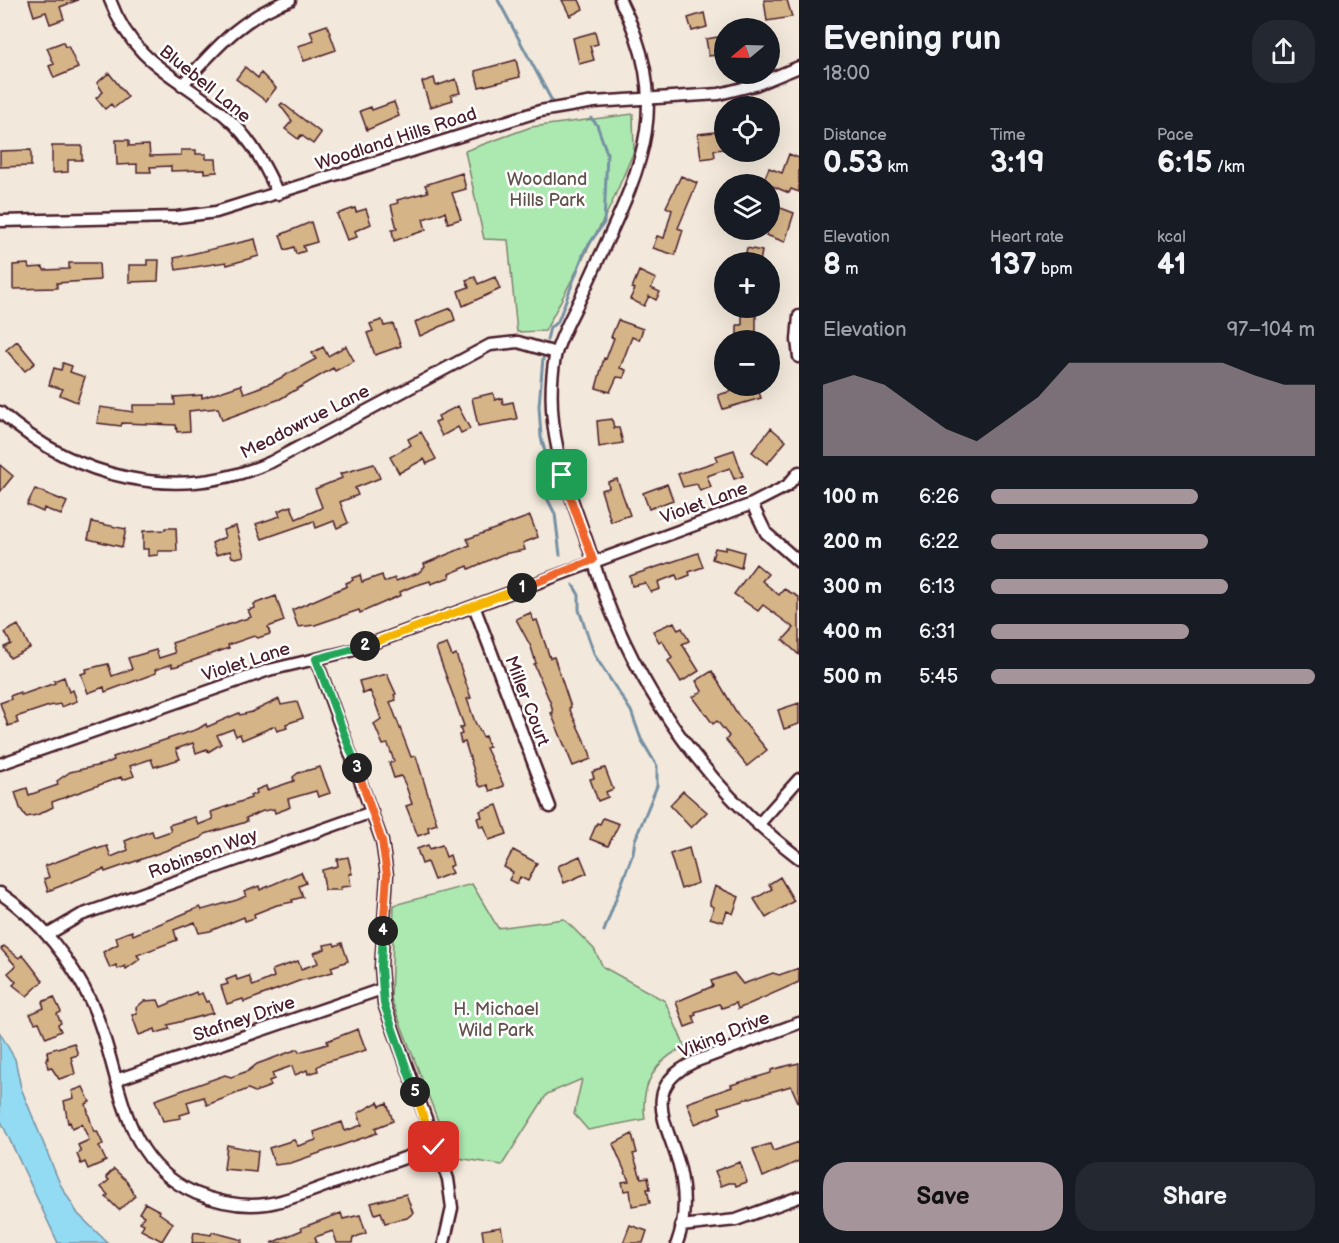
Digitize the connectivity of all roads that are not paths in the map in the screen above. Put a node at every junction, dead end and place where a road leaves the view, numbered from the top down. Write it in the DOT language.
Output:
graph roads {
  1 [pos="110,0"];
  2 [pos="290,0"];
  3 [pos="620,0"];
  4 [pos="799,67"];
  5 [pos="182,85"];
  6 [pos="648,99"];
  7 [pos="278,194"];
  8 [pos="0,221"];
  9 [pos="799,316"];
  10 [pos="556,353"];
  11 [pos="799,357"];
  12 [pos="0,412"];
  13 [pos="799,472"];
  14 [pos="752,504"];
  15 [pos="593,560"];
  16 [pos="799,562"];
  17 [pos="474,606"];
  18 [pos="316,659"];
  19 [pos="0,764"];
  20 [pos="799,779"];
  21 [pos="550,807"];
  22 [pos="372,812"];
  23 [pos="758,825"];
  24 [pos="799,858"];
  25 [pos="0,893"];
  26 [pos="47,935"];
  27 [pos="382,988"];
  28 [pos="799,1023"];
  29 [pos="116,1080"];
  30 [pos="434,1147"];
  31 [pos="799,1197"];
  32 [pos="681,1226"];
  33 [pos="444,1243"];
  34 [pos="677,1243"];
  1 -- 5 [label="street, Bluebell Lane"];
  2 -- 5 [label="street"];
  3 -- 6 [label="street"];
  4 -- 6 [label="street, Woodland Hills Road"];
  5 -- 7 [label="street, Bluebell Lane"];
  6 -- 7 [label="street, Woodland Hills Road"];
  6 -- 10 [label="street"];
  7 -- 8 [label="street, Woodland Hills Road"];
  9 -- 11 [label="street"];
  10 -- 12 [label="street, Meadowrue Lane"];
  10 -- 15 [label="street"];
  13 -- 14 [label="street, Violet Lane"];
  14 -- 15 [label="street, Violet Lane"];
  14 -- 16 [label="street"];
  15 -- 17 [label="street, Violet Lane"];
  15 -- 23 [label="street"];
  17 -- 18 [label="street, Violet Lane"];
  17 -- 21 [label="street, Miller Court"];
  18 -- 19 [label="street, Violet Lane"];
  18 -- 22 [label="street"];
  20 -- 23 [label="street"];
  22 -- 26 [label="street, Robinson Way"];
  22 -- 27 [label="street"];
  23 -- 24 [label="street"];
  25 -- 26 [label="street"];
  26 -- 29 [label="street"];
  27 -- 29 [label="street, Stafney Drive"];
  27 -- 30 [label="street"];
  28 -- 32 [label="street, Viking Drive"];
  29 -- 30 [label="street"];
  30 -- 33 [label="street"];
  31 -- 32 [label="street"];
  32 -- 34 [label="street"];
}
